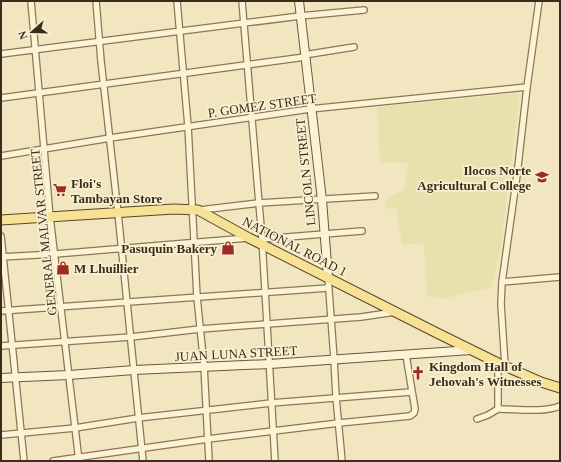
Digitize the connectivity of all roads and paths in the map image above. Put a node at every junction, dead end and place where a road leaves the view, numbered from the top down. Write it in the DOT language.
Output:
graph roads {
  1 [pos="31,1"];
  2 [pos="96,1"];
  3 [pos="177,1"];
  4 [pos="242,1"];
  5 [pos="298,1"];
  6 [pos="539,1"];
  7 [pos="364,10"];
  8 [pos="300,16"];
  9 [pos="243,24"];
  10 [pos="179,31"];
  11 [pos="100,41"];
  12 [pos="354,47"];
  13 [pos="36,49"];
  14 [pos="1,54"];
  15 [pos="305,56"];
  16 [pos="247,65"];
  17 [pos="183,73"];
  18 [pos="104,84"];
  19 [pos="527,87"];
  20 [pos="39,93"];
  21 [pos="1,98"];
  22 [pos="310,109"];
  23 [pos="252,117"];
  24 [pos="188,126"];
  25 [pos="110,138"];
  26 [pos="45,149"];
  27 [pos="1,156"];
  28 [pos="375,196"];
  29 [pos="322,200"];
  30 [pos="259,203"];
  31 [pos="195,210"];
  32 [pos="118,213"];
  33 [pos="50,217"];
  34 [pos="1,220"];
  35 [pos="362,231"];
  36 [pos="324,234"];
  37 [pos="1,236"];
  38 [pos="249,238"];
  39 [pos="262,241"];
  40 [pos="194,243"];
  41 [pos="121,248"];
  42 [pos="55,254"];
  43 [pos="2,257"];
  44 [pos="560,276"];
  45 [pos="328,278"];
  46 [pos="502,282"];
  47 [pos="328,288"];
  48 [pos="265,292"];
  49 [pos="198,296"];
  50 [pos="126,301"];
  51 [pos="61,307"];
  52 [pos="10,310"];
  53 [pos="1,311"];
  54 [pos="395,312"];
  55 [pos="330,319"];
  56 [pos="266,325"];
  57 [pos="200,329"];
  58 [pos="131,337"];
  59 [pos="65,341"];
  60 [pos="13,345"];
  61 [pos="1,346"];
  62 [pos="471,350"];
  63 [pos="406,355"];
  64 [pos="334,359"];
  65 [pos="270,364"];
  66 [pos="502,365"];
  67 [pos="204,366"];
  68 [pos="134,370"];
  69 [pos="69,375"];
  70 [pos="16,377"];
  71 [pos="1,378"];
  72 [pos="560,388"];
  73 [pos="411,392"];
  74 [pos="336,397"];
  75 [pos="271,403"];
  76 [pos="560,406"];
  77 [pos="498,409"];
  78 [pos="207,410"];
  79 [pos="138,418"];
  80 [pos="477,419"];
  81 [pos="339,423"];
  82 [pos="75,428"];
  83 [pos="273,432"];
  84 [pos="22,433"];
  85 [pos="1,435"];
  86 [pos="208,439"];
  87 [pos="142,448"];
  88 [pos="79,459"];
  89 [pos="24,461"];
  90 [pos="53,461"];
  91 [pos="143,461"];
  92 [pos="209,461"];
  93 [pos="275,461"];
  94 [pos="342,461"];
  1 -- 13 [label="street, GENERAL MALVAR STREET"];
  2 -- 11 [label="street"];
  3 -- 10 [label="street"];
  4 -- 9 [label="street"];
  5 -- 8 [label="street, LINCOLN STREET"];
  6 -- 19 [label="street"];
  7 -- 8 [label="street"];
  8 -- 9 [label="street"];
  8 -- 15 [label="street, LINCOLN STREET"];
  9 -- 10 [label="street"];
  9 -- 16 [label="street"];
  10 -- 11 [label="street"];
  10 -- 17 [label="street"];
  11 -- 13 [label="street"];
  11 -- 18 [label="street"];
  12 -- 15 [label="street"];
  13 -- 14 [label="street"];
  13 -- 20 [label="street, GENERAL MALVAR STREET"];
  15 -- 16 [label="street"];
  15 -- 22 [label="street, LINCOLN STREET"];
  16 -- 17 [label="street"];
  16 -- 23 [label="street"];
  17 -- 18 [label="street"];
  17 -- 24 [label="street"];
  18 -- 20 [label="street"];
  18 -- 25 [label="street"];
  19 -- 22 [label="street, P. GOMEZ STREET"];
  19 -- 46 [label="street"];
  20 -- 21 [label="street"];
  20 -- 26 [label="street, GENERAL MALVAR STREET"];
  22 -- 23 [label="street, P. GOMEZ STREET"];
  22 -- 29 [label="street, LINCOLN STREET"];
  23 -- 24 [label="street, P. GOMEZ STREET"];
  23 -- 30 [label="street"];
  24 -- 25 [label="street, P. GOMEZ STREET"];
  24 -- 31 [label="street"];
  25 -- 26 [label="street, P. GOMEZ STREET"];
  25 -- 32 [label="street"];
  26 -- 27 [label="street, P. GOMEZ STREET"];
  26 -- 33 [label="street, GENERAL MALVAR STREET"];
  28 -- 29 [label="street"];
  29 -- 30 [label="street"];
  29 -- 36 [label="street, LINCOLN STREET"];
  30 -- 31 [label="street"];
  30 -- 39 [label="street"];
  31 -- 32 [label="main road"];
  31 -- 38 [label="main road, NATIONAL ROAD 1"];
  31 -- 40 [label="street"];
  32 -- 33 [label="main road"];
  32 -- 41 [label="street"];
  33 -- 34 [label="main road"];
  33 -- 42 [label="street, GENERAL MALVAR STREET"];
  35 -- 36 [label="street"];
  36 -- 39 [label="street"];
  36 -- 45 [label="street, LINCOLN STREET"];
  37 -- 43 [label="street"];
  38 -- 39 [label="main road, NATIONAL ROAD 1"];
  38 -- 40 [label="street"];
  39 -- 45 [label="main road, NATIONAL ROAD 1"];
  39 -- 48 [label="street"];
  40 -- 41 [label="street"];
  40 -- 49 [label="street"];
  41 -- 42 [label="street"];
  41 -- 50 [label="street"];
  42 -- 43 [label="street"];
  42 -- 51 [label="street, GENERAL MALVAR STREET"];
  43 -- 52 [label="street"];
  44 -- 46 [label="street"];
  45 -- 47 [label="street, LINCOLN STREET"];
  45 -- 54 [label="main road, NATIONAL ROAD 1"];
  46 -- 66 [label="street"];
  47 -- 48 [label="street"];
  47 -- 55 [label="street, LINCOLN STREET"];
  48 -- 49 [label="street"];
  48 -- 56 [label="street"];
  49 -- 50 [label="street"];
  49 -- 57 [label="street"];
  50 -- 51 [label="street"];
  50 -- 58 [label="street"];
  51 -- 52 [label="street"];
  51 -- 59 [label="street, GENERAL MALVAR STREET"];
  52 -- 53 [label="street"];
  52 -- 60 [label="street"];
  54 -- 55 [label="street"];
  54 -- 62 [label="main road, NATIONAL ROAD 1"];
  55 -- 56 [label="street"];
  55 -- 64 [label="street, LINCOLN STREET"];
  56 -- 57 [label="street"];
  56 -- 65 [label="street"];
  57 -- 58 [label="street"];
  57 -- 67 [label="street"];
  58 -- 59 [label="street"];
  58 -- 68 [label="street"];
  59 -- 60 [label="street"];
  59 -- 69 [label="street, GENERAL MALVAR STREET"];
  60 -- 61 [label="street"];
  60 -- 70 [label="street"];
  62 -- 63 [label="street, JUAN LUNA STREET"];
  62 -- 66 [label="main road, NATIONAL ROAD 1"];
  63 -- 64 [label="street, JUAN LUNA STREET"];
  63 -- 73 [label="street"];
  64 -- 65 [label="street, JUAN LUNA STREET"];
  64 -- 74 [label="street, LINCOLN STREET"];
  65 -- 67 [label="street, JUAN LUNA STREET"];
  65 -- 75 [label="street"];
  66 -- 72 [label="main road, NATIONAL ROAD 1"];
  66 -- 77 [label="street"];
  67 -- 68 [label="street, JUAN LUNA STREET"];
  67 -- 78 [label="street"];
  68 -- 69 [label="street, JUAN LUNA STREET"];
  68 -- 79 [label="street"];
  69 -- 70 [label="street, JUAN LUNA STREET"];
  69 -- 82 [label="street, GENERAL MALVAR STREET"];
  70 -- 71 [label="street, JUAN LUNA STREET"];
  70 -- 84 [label="street"];
  73 -- 74 [label="street"];
  73 -- 81 [label="street"];
  74 -- 75 [label="street"];
  74 -- 81 [label="street, LINCOLN STREET"];
  75 -- 78 [label="street"];
  75 -- 83 [label="street"];
  76 -- 77 [label="street"];
  77 -- 80 [label="street"];
  78 -- 79 [label="street"];
  78 -- 86 [label="street"];
  79 -- 82 [label="street"];
  79 -- 87 [label="street"];
  81 -- 83 [label="street"];
  81 -- 94 [label="street, LINCOLN STREET"];
  82 -- 84 [label="street"];
  82 -- 88 [label="street, GENERAL MALVAR STREET"];
  83 -- 86 [label="street"];
  83 -- 93 [label="street"];
  84 -- 85 [label="street"];
  84 -- 89 [label="street"];
  86 -- 87 [label="street"];
  86 -- 92 [label="street"];
  87 -- 88 [label="street"];
  87 -- 91 [label="street"];
  88 -- 90 [label="street"];
}
